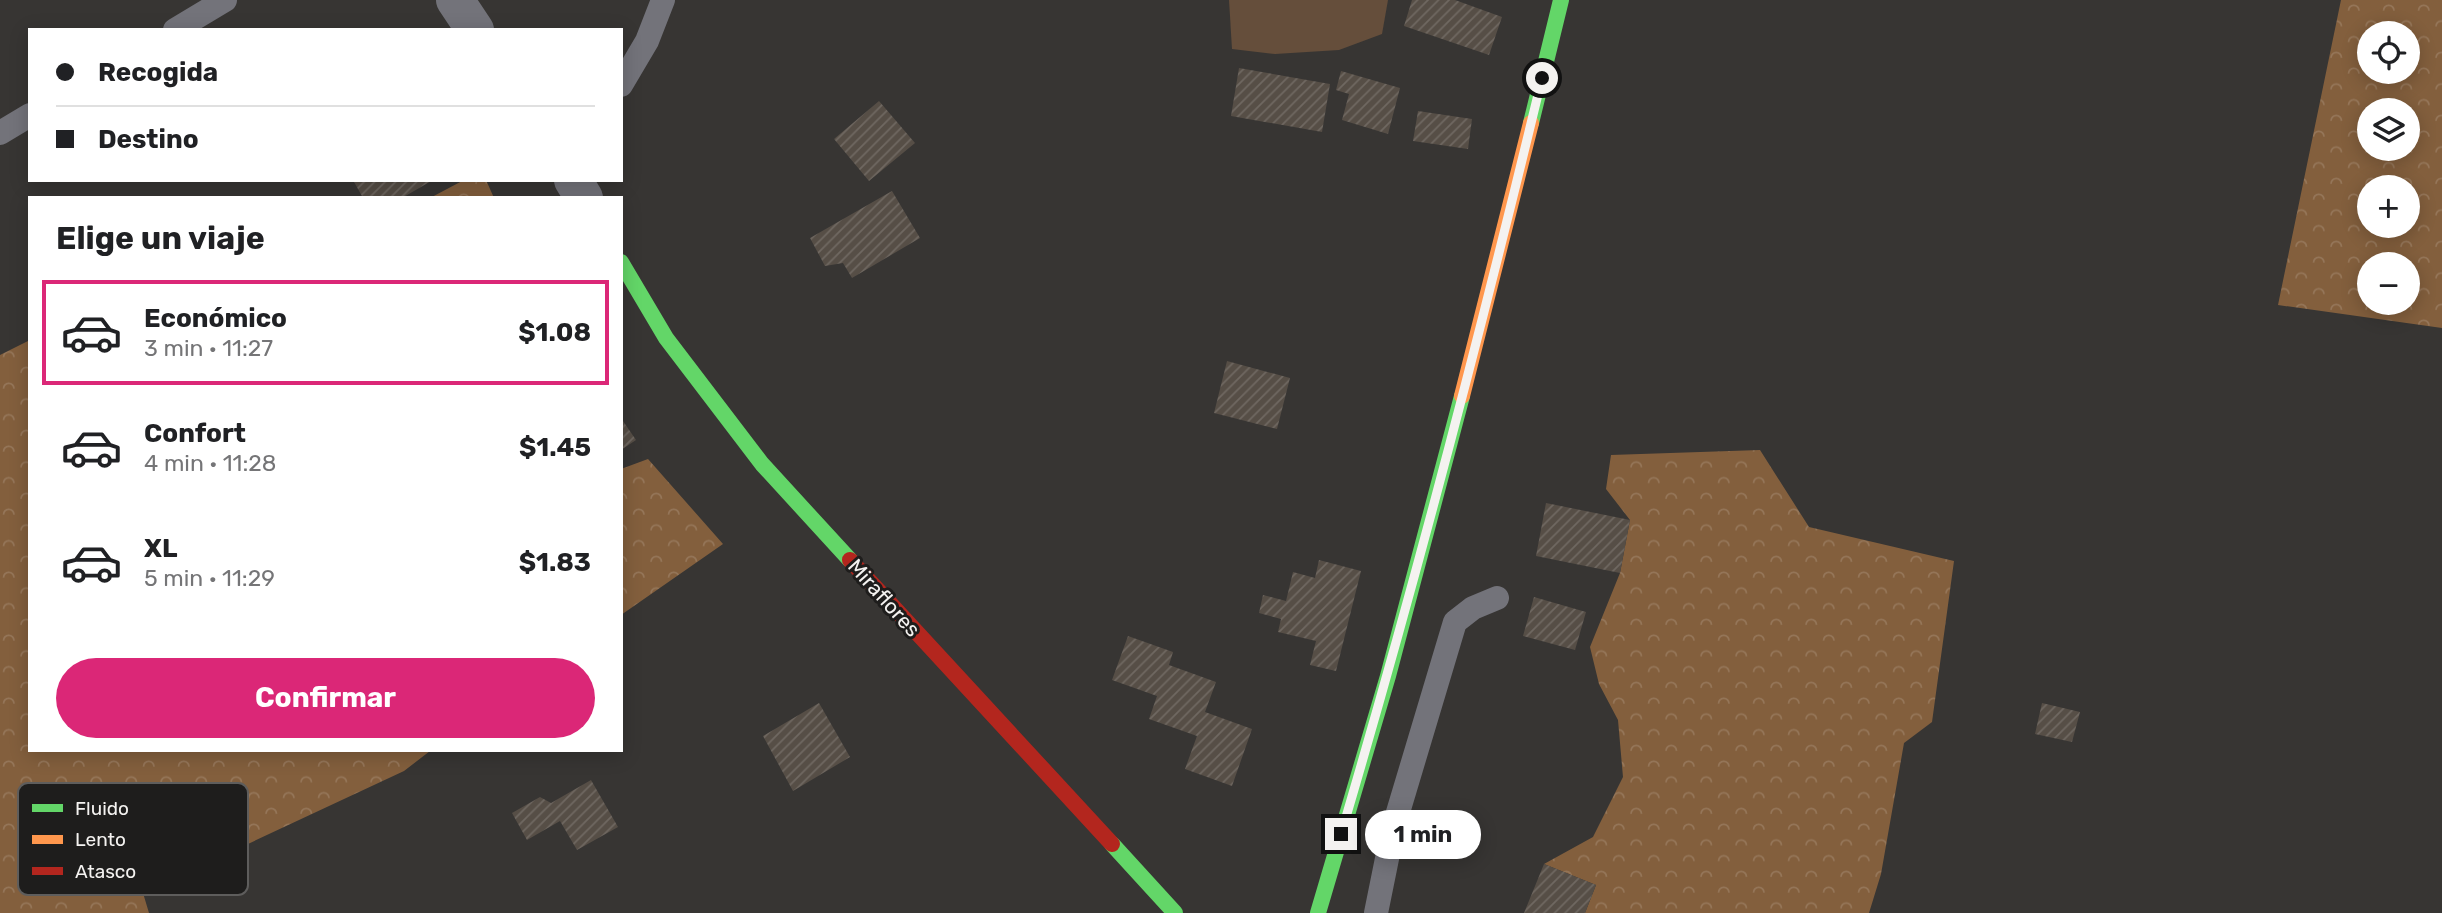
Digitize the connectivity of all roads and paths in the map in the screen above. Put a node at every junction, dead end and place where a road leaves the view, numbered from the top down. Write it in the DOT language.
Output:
graph roads {
  1 [pos="225,0"];
  2 [pos="455,0"];
  3 [pos="663,0"];
  4 [pos="1561,0"];
  5 [pos="178,28"];
  6 [pos="474,28"];
  7 [pos="623,82"];
  8 [pos="28,116"];
  9 [pos="0,133"];
  10 [pos="623,265"];
  11 [pos="1497,598"];
  12 [pos="1175,913"];
  13 [pos="1318,913"];
  14 [pos="1376,913"];
  1 -- 5 [label="lane"];
  2 -- 6 [label="street"];
  3 -- 7 [label="lane"];
  4 -- 13 [label="street"];
  8 -- 9 [label="lane"];
  10 -- 12 [label="street, Miraflores"];
  11 -- 14 [label="lane"];
}
